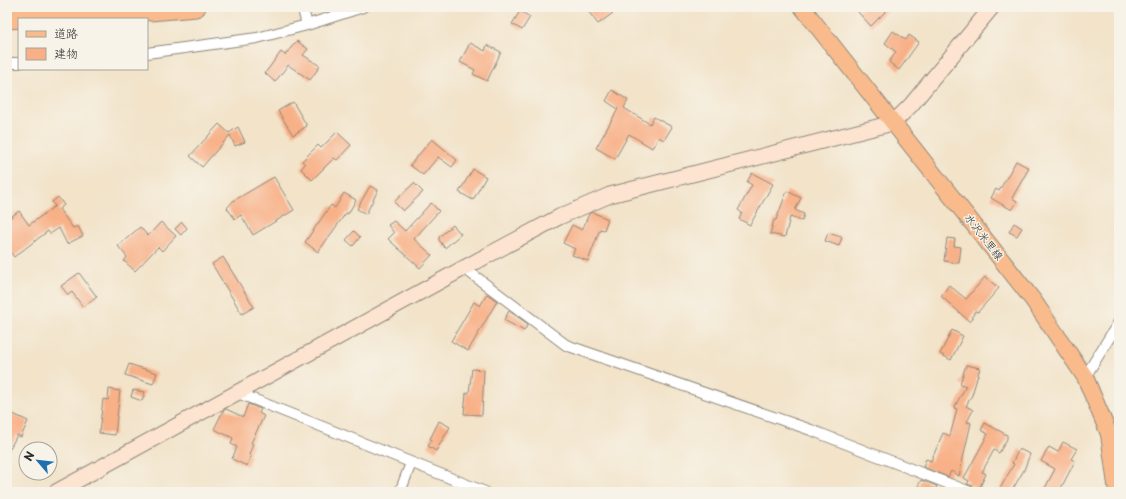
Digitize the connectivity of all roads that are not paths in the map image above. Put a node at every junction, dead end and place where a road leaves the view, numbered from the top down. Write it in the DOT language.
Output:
graph roads {
  1 [pos="105,7"];
  2 [pos="162,7"];
  3 [pos="196,7"];
  4 [pos="363,7"];
  5 [pos="802,7"];
  6 [pos="992,7"];
  7 [pos="130,12"];
  8 [pos="304,13"];
  9 [pos="62,15"];
  10 [pos="18,18"];
  11 [pos="21,18"];
  12 [pos="7,19"];
  13 [pos="307,25"];
  14 [pos="148,53"];
  15 [pos="18,62"];
  16 [pos="7,63"];
  17 [pos="893,123"];
  18 [pos="464,268"];
  19 [pos="1119,322"];
  20 [pos="1085,377"];
  21 [pos="238,393"];
  22 [pos="411,463"];
  23 [pos="56,492"];
  24 [pos="400,492"];
  25 [pos="485,492"];
  26 [pos="970,492"];
  27 [pos="1117,492"];
  1 -- 9 [label="highway"];
  2 -- 7 [label="highway"];
  3 -- 7 [label="highway"];
  4 -- 13 [label="street"];
  5 -- 17 [label="main road, 水沢米里線"];
  6 -- 17 [label="street"];
  7 -- 9 [label="highway"];
  8 -- 13 [label="street"];
  9 -- 11 [label="highway"];
  10 -- 12 [label="highway"];
  13 -- 14 [label="street"];
  15 -- 16 [label="street"];
  17 -- 18 [label="street"];
  17 -- 20 [label="main road, 水沢米里線"];
  18 -- 21 [label="street"];
  18 -- 26 [label="street"];
  19 -- 20 [label="street"];
  20 -- 27 [label="main road, 水沢米里線"];
  21 -- 22 [label="street"];
  21 -- 23 [label="street"];
  22 -- 24 [label="street"];
  22 -- 25 [label="street"];
}
